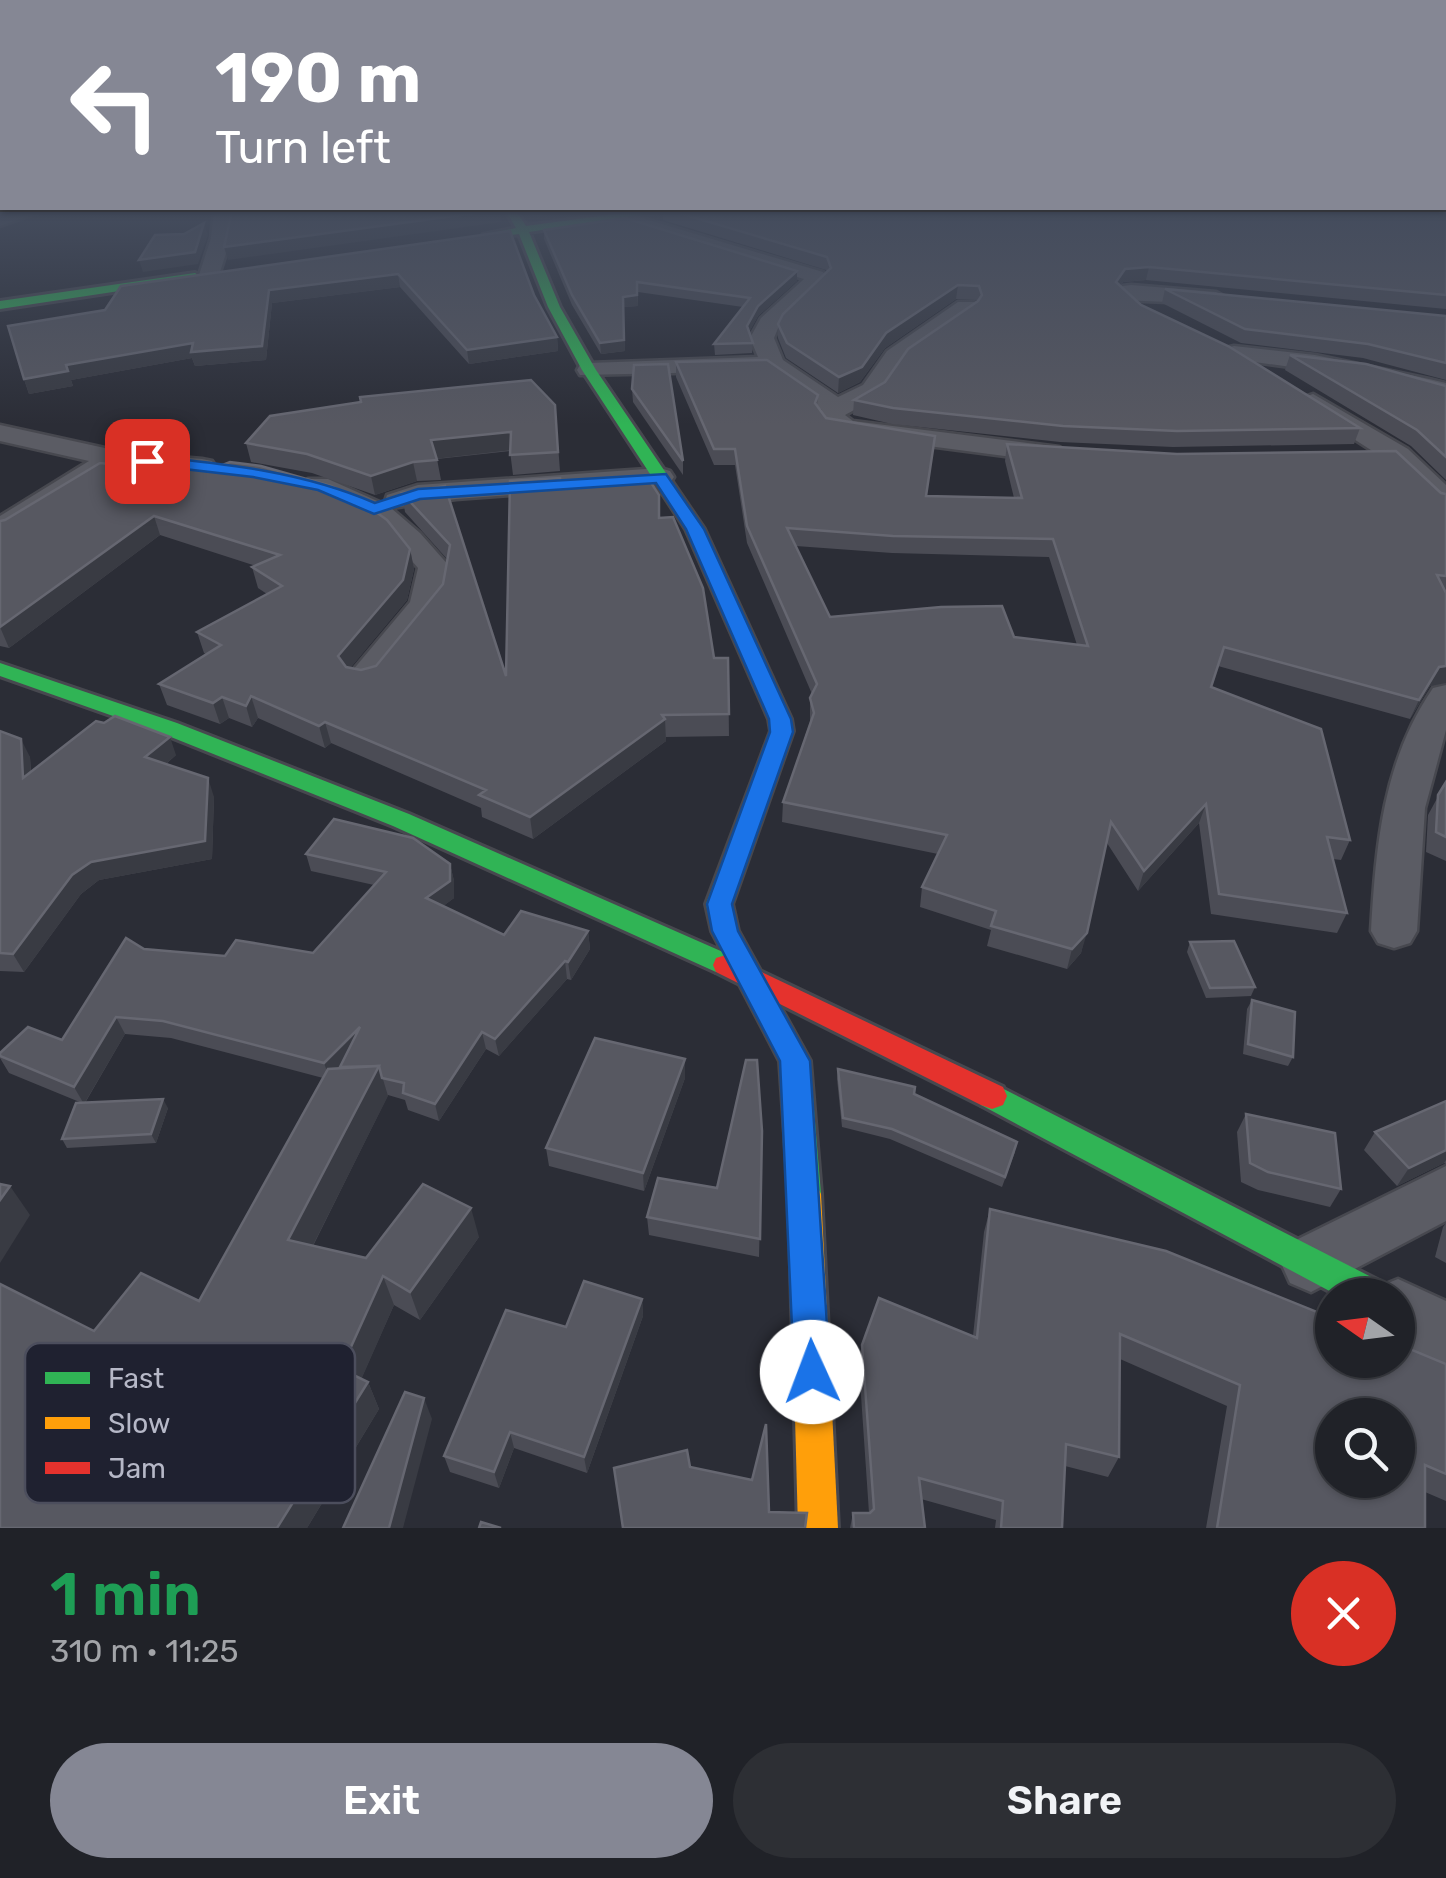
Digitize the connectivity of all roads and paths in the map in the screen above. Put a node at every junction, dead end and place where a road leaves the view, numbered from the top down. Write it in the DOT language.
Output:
graph roads {
  1 [pos="160,282"];
  2 [pos="543,282"];
  3 [pos="814,282"];
  4 [pos="1235,300"];
  5 [pos="0,305"];
  6 [pos="966,307"];
  7 [pos="1166,320"];
  8 [pos="773,364"];
  9 [pos="589,370"];
  10 [pos="1446,391"];
  11 [pos="837,408"];
  12 [pos="0,433"];
  13 [pos="1398,455"];
  14 [pos="1341,457"];
  15 [pos="1088,458"];
  16 [pos="123,460"];
  17 [pos="235,470"];
  18 [pos="660,478"];
  19 [pos="288,479"];
  20 [pos="1446,501"];
  21 [pos="374,508"];
  22 [pos="0,529"];
  23 [pos="0,670"];
  24 [pos="364,677"];
  25 [pos="1446,696"];
  26 [pos="1394,932"];
  27 [pos="752,978"];
  28 [pos="1446,1192"];
  29 [pos="1311,1263"];
  30 [pos="1340,1278"];
  31 [pos="1415,1318"];
  32 [pos="1446,1335"];
  33 [pos="818,1528"];
  1 -- 5 [label="street"];
  2 -- 9 [label="street"];
  3 -- 8 [label="street"];
  4 -- 7 [label="street"];
  6 -- 11 [label="street"];
  8 -- 9 [label="street"];
  8 -- 11 [label="street"];
  9 -- 18 [label="street"];
  10 -- 13 [label="street"];
  11 -- 15 [label="street"];
  12 -- 16 [label="street"];
  13 -- 14 [label="street"];
  13 -- 20 [label="street"];
  16 -- 17 [label="street"];
  16 -- 22 [label="street"];
  18 -- 21 [label="street"];
  18 -- 27 [label="street"];
  19 -- 21 [label="street"];
  21 -- 24 [label="street"];
  23 -- 27 [label="street"];
  25 -- 26 [label="street"];
  27 -- 29 [label="street"];
  27 -- 33 [label="street"];
  28 -- 29 [label="street"];
  29 -- 30 [label="street"];
  31 -- 32 [label="street"];
}
